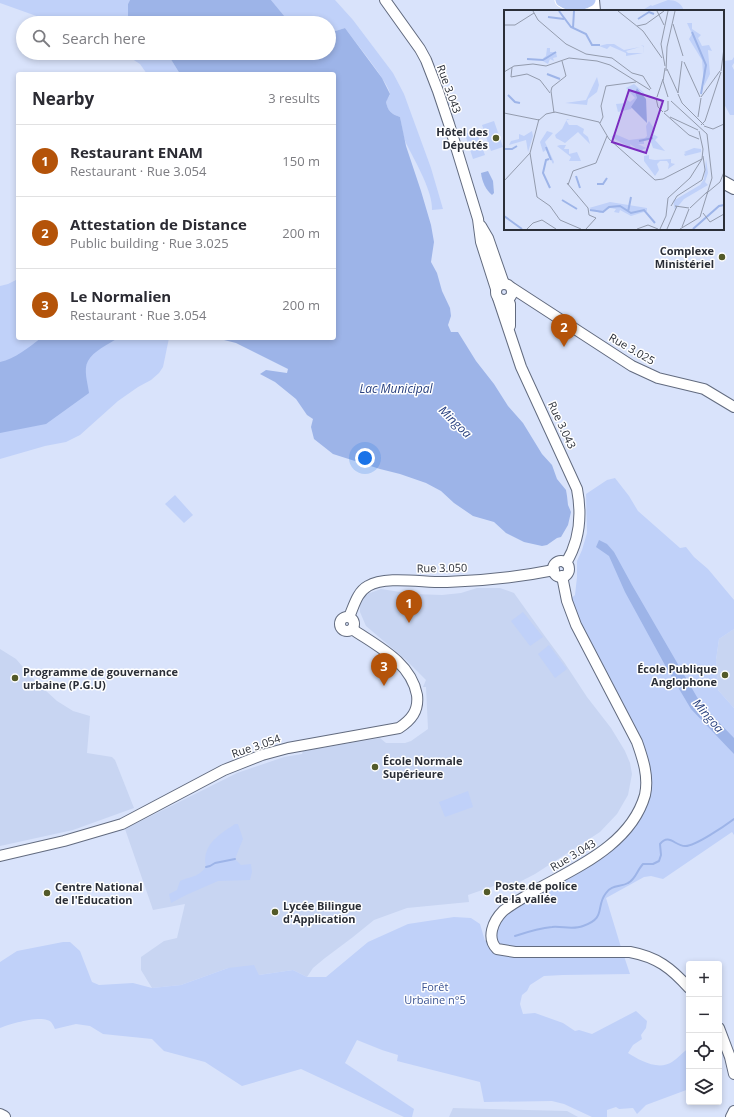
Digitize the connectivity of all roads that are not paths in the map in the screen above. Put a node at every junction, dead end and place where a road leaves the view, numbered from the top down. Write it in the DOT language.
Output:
graph roads {
  1 [pos="385,0"];
  2 [pos="589,0"];
  3 [pos="593,0"];
  4 [pos="571,5"];
  5 [pos="594,10"];
  6 [pos="724,183"];
  7 [pos="734,188"];
  8 [pos="505,292"];
  9 [pos="734,407"];
  10 [pos="566,563"];
  11 [pos="554,570"];
  12 [pos="562,576"];
  13 [pos="349,617"];
  14 [pos="0,856"];
  15 [pos="686,985"];
  16 [pos="721,1033"];
  17 [pos="734,1074"];
  18 [pos="734,1111"];
  19 [pos="0,1115"];
  20 [pos="4,1117"];
  21 [pos="731,1117"];
  1 -- 8 [label="street, Rue 3.043"];
  2 -- 4 [label="main road"];
  3 -- 5 [label="main road"];
  6 -- 7 [label="main road"];
  8 -- 9 [label="street, Rue 3.025"];
  8 -- 10 [label="street, Rue 3.043"];
  10 -- 11 [label="street"];
  10 -- 12 [label="street"];
  11 -- 12 [label="street"];
  11 -- 13 [label="street, Rue 3.050"];
  12 -- 15 [label="street, Rue 3.043"];
  13 -- 14 [label="street, Rue 3.054"];
  16 -- 17 [label="street"];
  18 -- 21 [label="street"];
  19 -- 20 [label="main road"];
}
